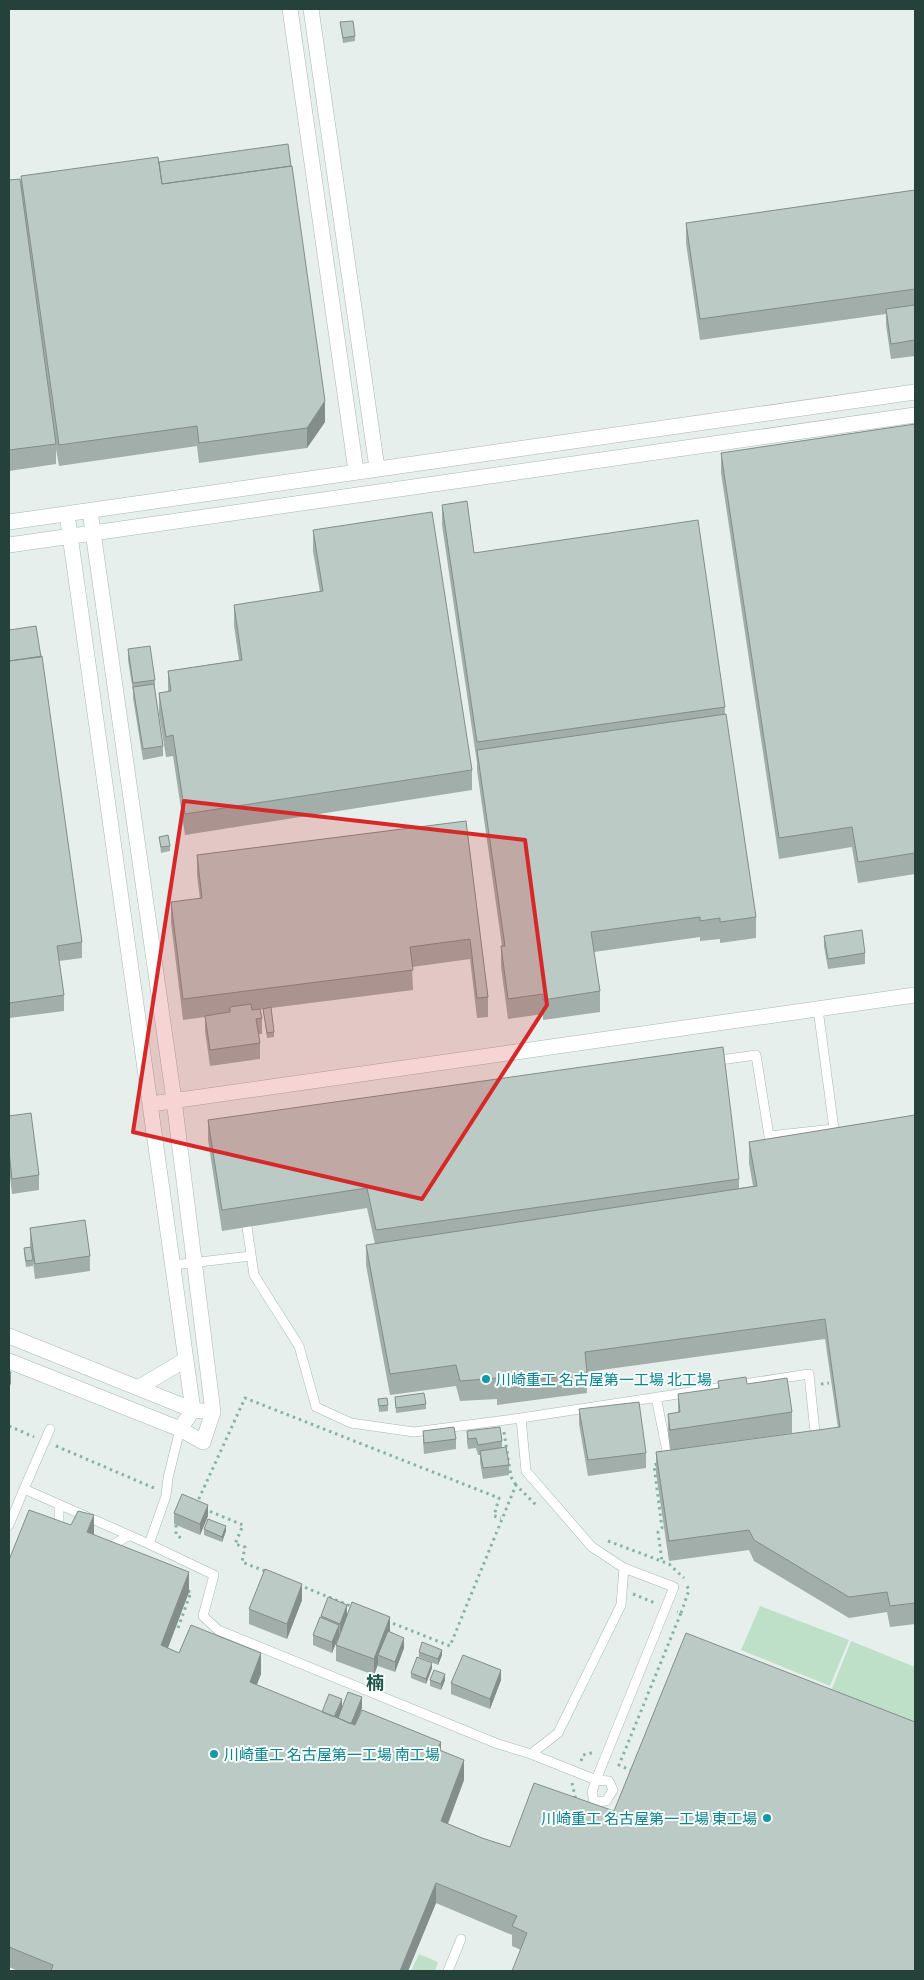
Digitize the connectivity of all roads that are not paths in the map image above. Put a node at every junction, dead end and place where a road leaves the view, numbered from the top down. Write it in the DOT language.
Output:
graph roads {
  1 [pos="290,9"];
  2 [pos="311,9"];
  3 [pos="915,392"];
  4 [pos="915,415"];
  5 [pos="376,468"];
  6 [pos="356,470"];
  7 [pos="90,511"];
  8 [pos="67,514"];
  9 [pos="9,522"];
  10 [pos="93,533"];
  11 [pos="70,536"];
  12 [pos="9,545"];
  13 [pos="915,995"];
  14 [pos="818,1009"];
  15 [pos="707,1062"];
  16 [pos="174,1100"];
  17 [pos="151,1104"];
  18 [pos="247,1227"];
  19 [pos="251,1256"];
  20 [pos="194,1263"];
  21 [pos="173,1265"];
  22 [pos="9,1336"];
  23 [pos="185,1360"];
  24 [pos="9,1361"];
  25 [pos="138,1388"];
  26 [pos="656,1397"];
  27 [pos="193,1410"];
  28 [pos="213,1412"];
  29 [pos="521,1418"];
  30 [pos="180,1429"];
  31 [pos="50,1430"];
  32 [pos="806,1443"];
  33 [pos="679,1461"];
  34 [pos="24,1489"];
  35 [pos="59,1505"];
  36 [pos="9,1525"];
  37 [pos="66,1533"];
  38 [pos="128,1536"];
  39 [pos="150,1544"];
  40 [pos="100,1545"];
  41 [pos="624,1568"];
  42 [pos="531,1754"];
  43 [pos="461,1938"];
  44 [pos="448,1971"];
  1 -- 6 [label="street"];
  2 -- 5 [label="street"];
  3 -- 5 [label="street"];
  4 -- 10 [label="street"];
  5 -- 6 [label="street"];
  6 -- 7 [label="street"];
  7 -- 8 [label="street"];
  7 -- 10 [label="street"];
  8 -- 9 [label="street"];
  8 -- 11 [label="street"];
  10 -- 11 [label="street"];
  10 -- 16 [label="street"];
  11 -- 12 [label="street"];
  11 -- 17 [label="street"];
  13 -- 14 [label="street"];
  14 -- 15 [label="lane"];
  14 -- 16 [label="street"];
  16 -- 17 [label="street"];
  16 -- 20 [label="street"];
  17 -- 21 [label="street"];
  18 -- 19 [label="lane"];
  19 -- 20 [label="lane"];
  19 -- 29 [label="lane"];
  20 -- 21 [label="lane"];
  20 -- 28 [label="street"];
  21 -- 23 [label="street"];
  22 -- 25 [label="street"];
  23 -- 25 [label="street"];
  23 -- 27 [label="street"];
  24 -- 30 [label="street"];
  25 -- 27 [label="street"];
  26 -- 29 [label="lane"];
  26 -- 32 [label="lane"];
  26 -- 33 [label="lane"];
  27 -- 28 [label="street"];
  27 -- 30 [label="street"];
  28 -- 30 [label="street"];
  29 -- 41 [label="lane"];
  30 -- 39 [label="lane"];
  31 -- 34 [label="lane"];
  34 -- 35 [label="lane"];
  34 -- 36 [label="lane"];
  35 -- 37 [label="lane"];
  35 -- 38 [label="lane"];
  38 -- 39 [label="lane"];
  38 -- 40 [label="lane"];
  39 -- 42 [label="lane"];
  41 -- 42 [label="lane"];
  41 -- 42 [label="lane"];
  43 -- 44 [label="lane"];
}
